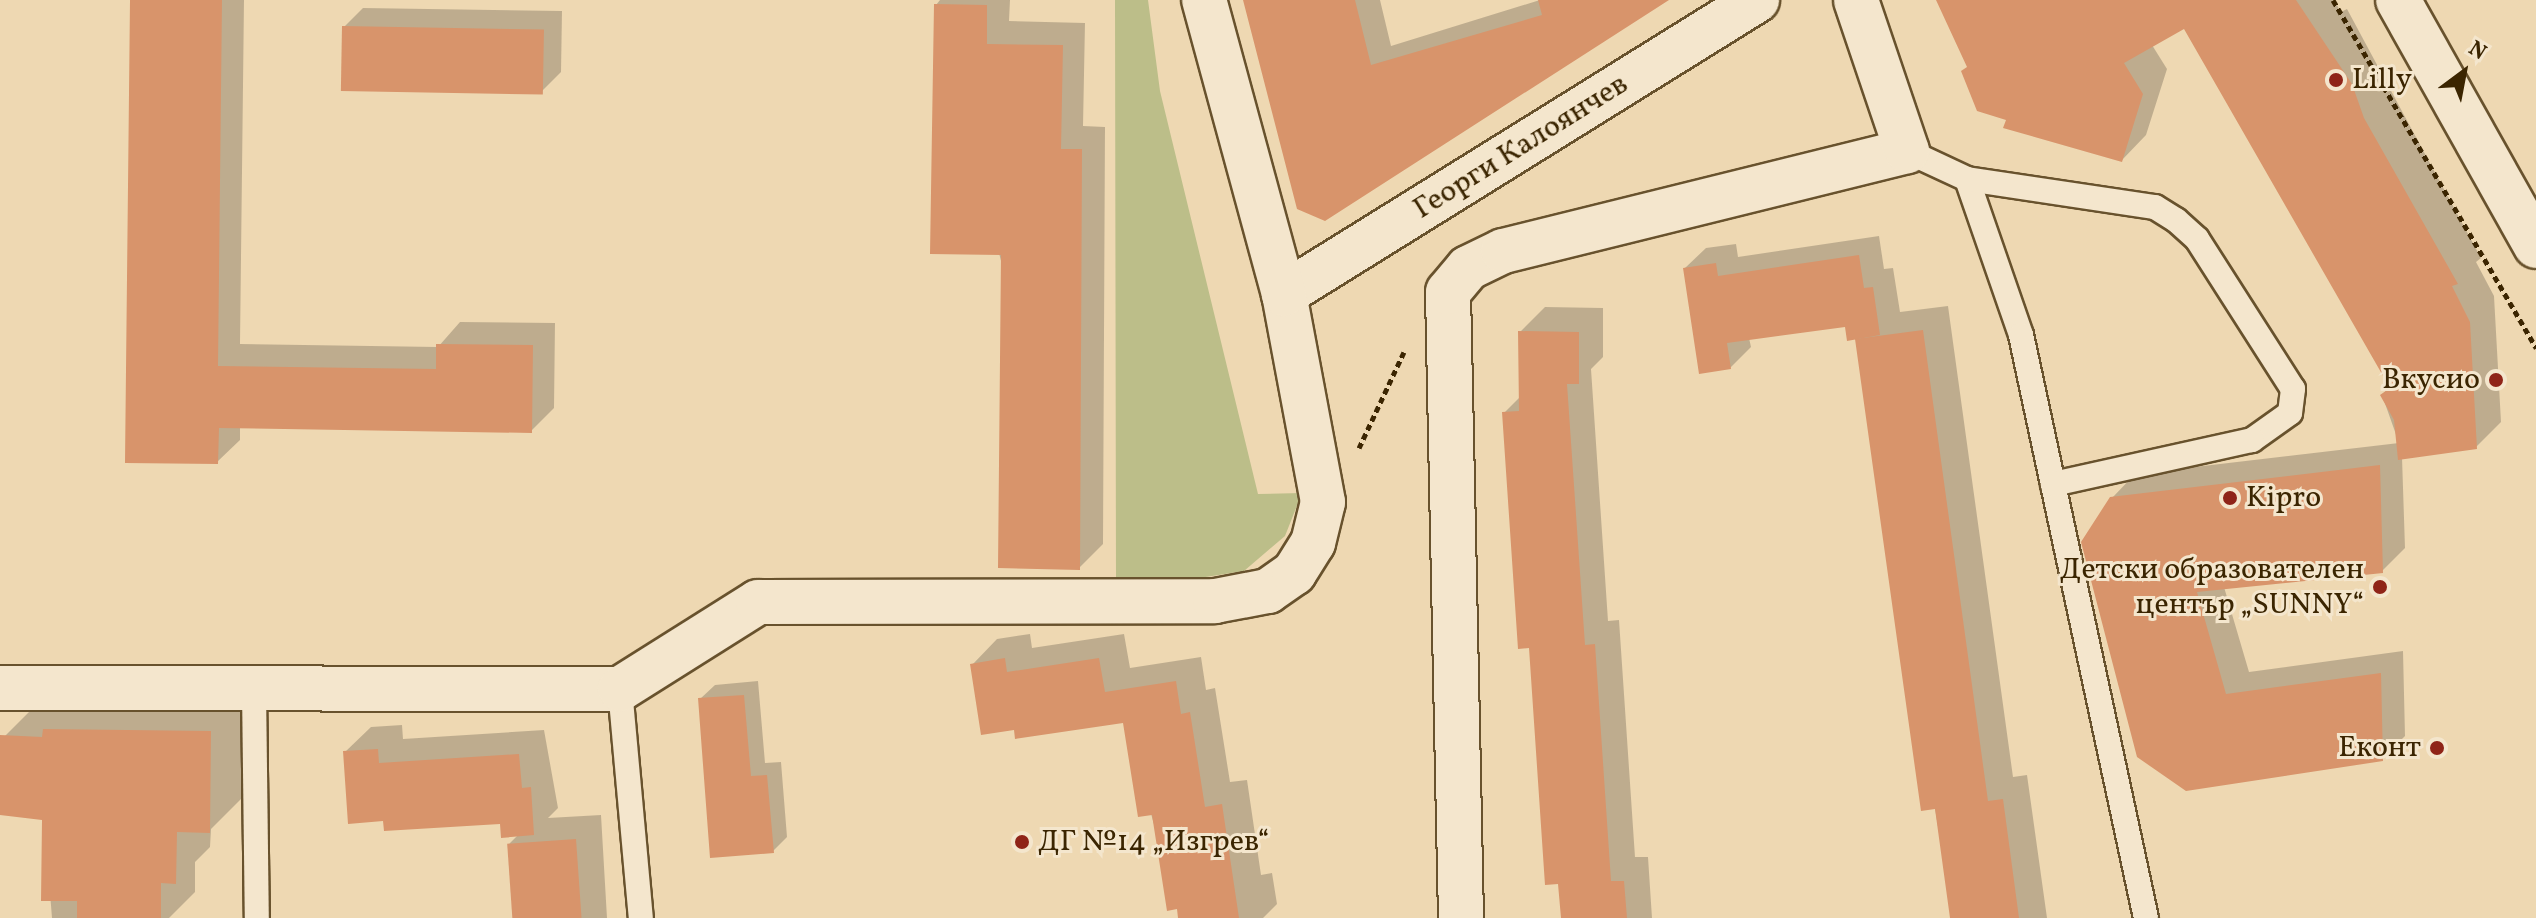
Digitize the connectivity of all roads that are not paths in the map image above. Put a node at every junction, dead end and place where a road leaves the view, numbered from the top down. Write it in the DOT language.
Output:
graph roads {
  1 [pos="1204,0"];
  2 [pos="1757,0"];
  3 [pos="1856,0"];
  4 [pos="2398,0"];
  5 [pos="1907,151"];
  6 [pos="1967,179"];
  7 [pos="2536,246"];
  8 [pos="1284,294"];
  9 [pos="2053,484"];
  10 [pos="0,688"];
  11 [pos="254,688"];
  12 [pos="620,689"];
  13 [pos="257,918"];
  14 [pos="641,918"];
  15 [pos="1461,918"];
  16 [pos="2146,918"];
  1 -- 8 [label="street"];
  2 -- 8 [label="street, Георги Калоянчев"];
  3 -- 5 [label="street"];
  4 -- 7 [label="street"];
  5 -- 6 [label="lane"];
  5 -- 15 [label="street"];
  6 -- 9 [label="lane"];
  6 -- 9 [label="lane"];
  8 -- 12 [label="street"];
  9 -- 16 [label="lane"];
  10 -- 11 [label="street"];
  11 -- 12 [label="street"];
  11 -- 13 [label="lane"];
  12 -- 14 [label="lane"];
}
